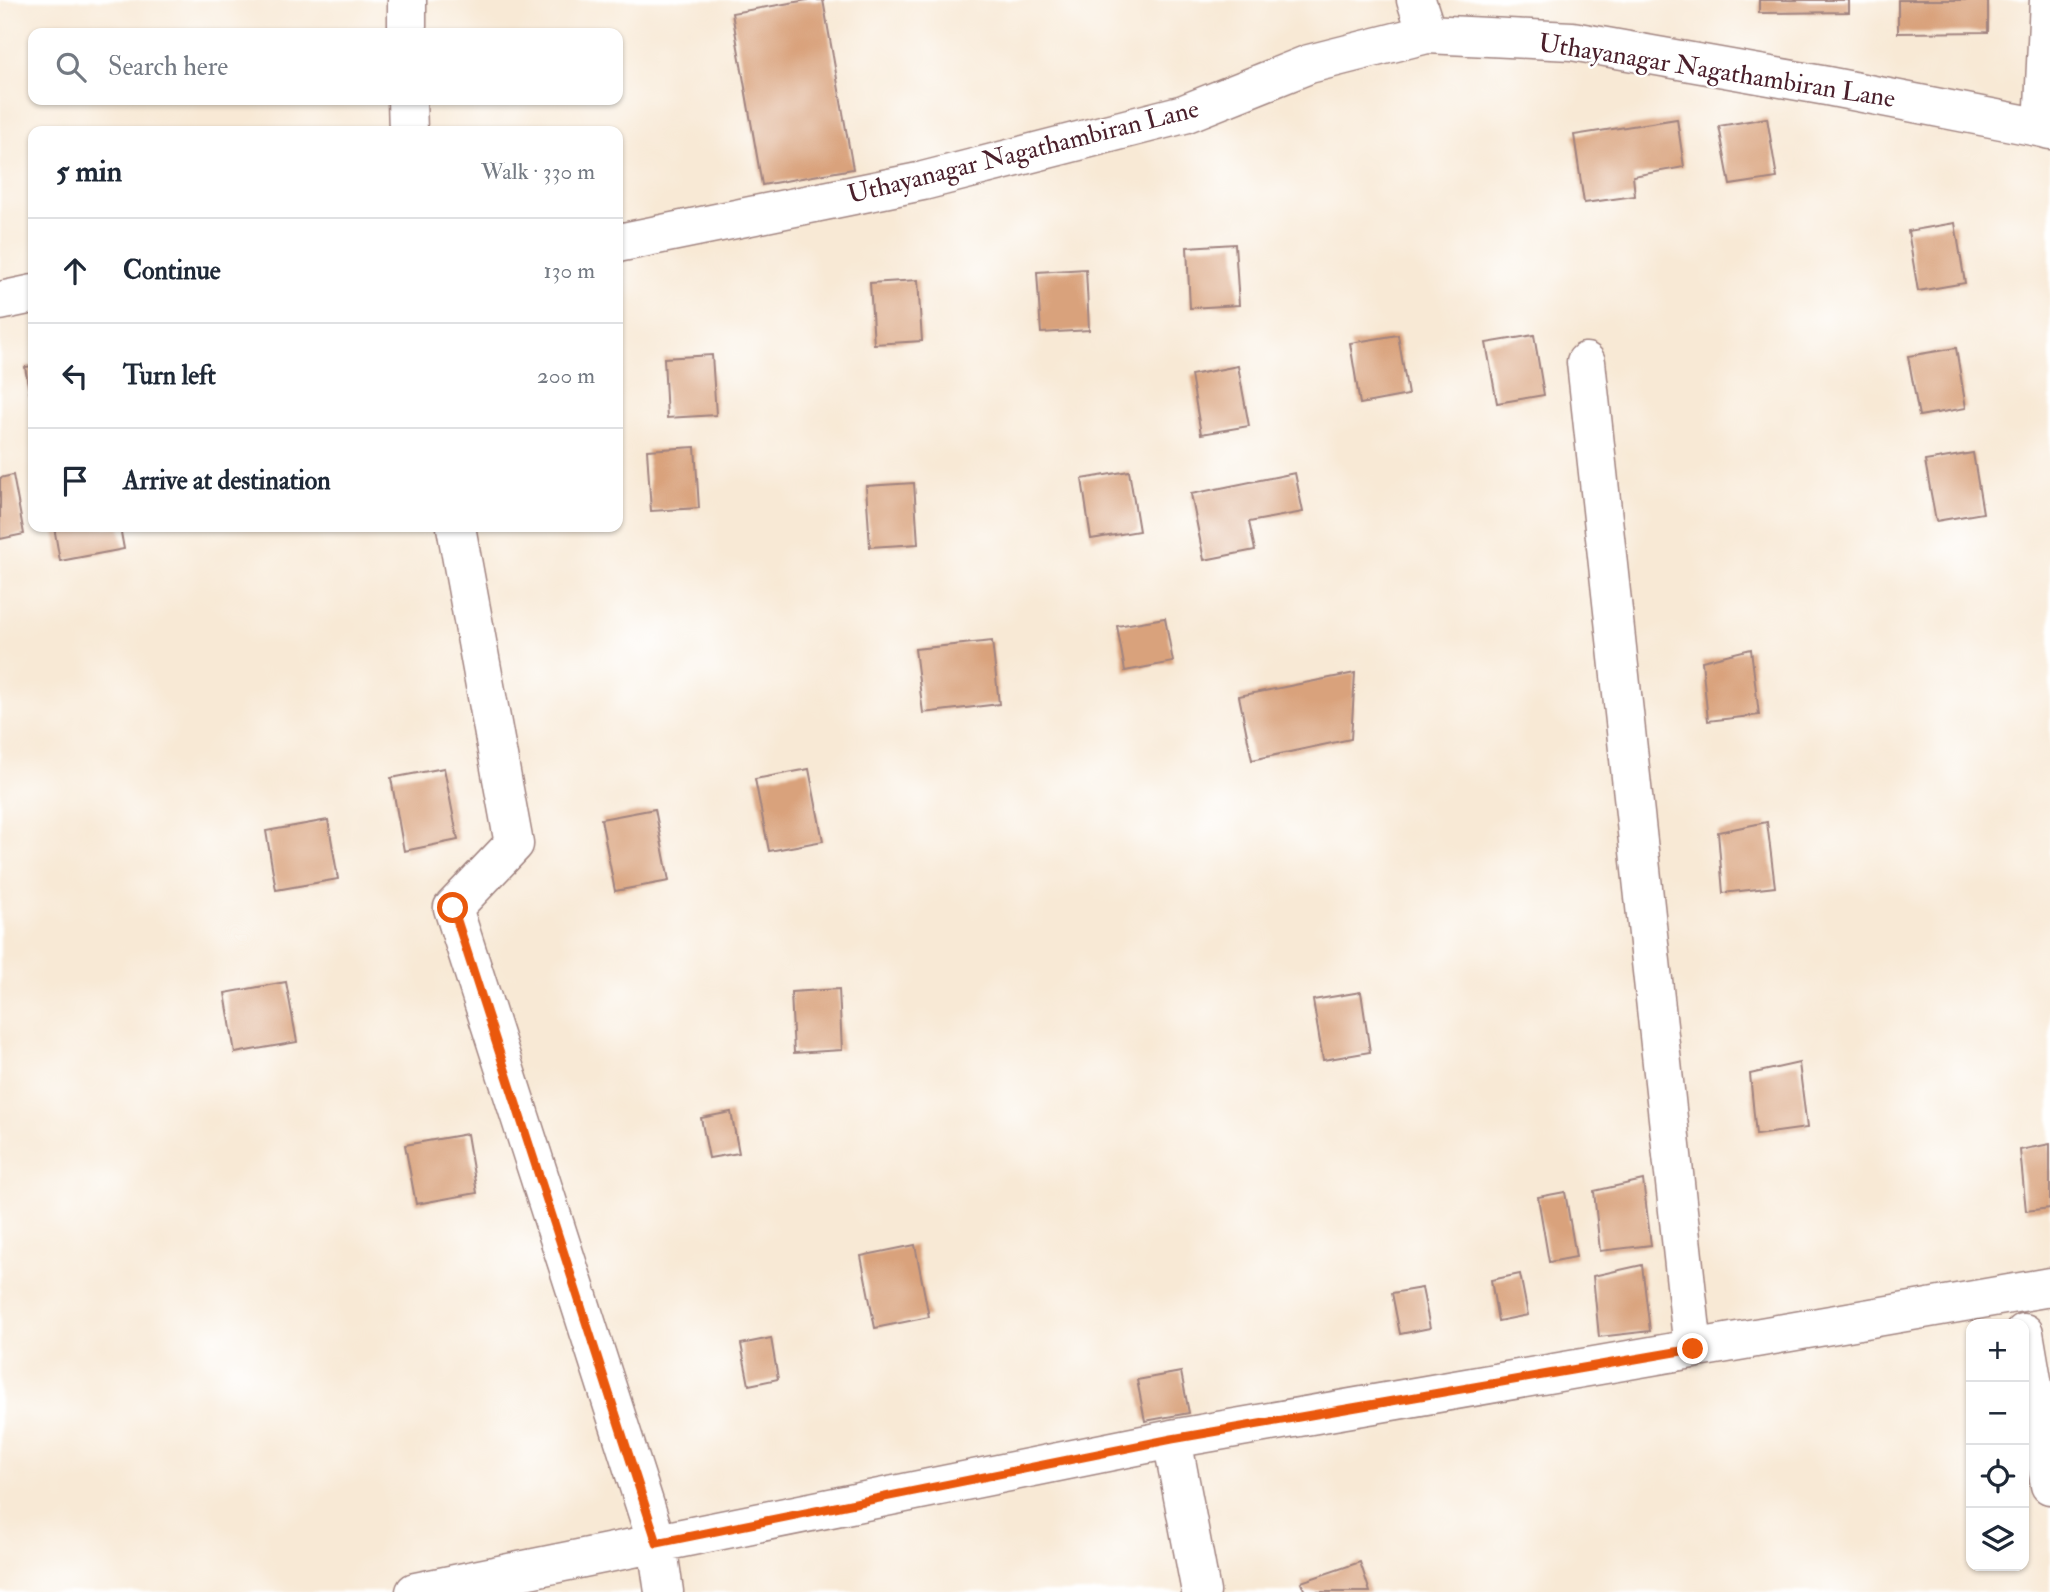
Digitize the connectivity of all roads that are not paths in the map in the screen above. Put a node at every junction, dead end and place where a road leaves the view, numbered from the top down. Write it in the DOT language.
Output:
graph roads {
  1 [pos="407,0"];
  2 [pos="2049,0"];
  3 [pos="1421,17"];
  4 [pos="407,28"];
  5 [pos="407,105"];
  6 [pos="408,126"];
  7 [pos="2047,129"];
  8 [pos="623,242"];
  9 [pos="28,295"];
  10 [pos="0,301"];
  11 [pos="1586,362"];
  12 [pos="457,532"];
  13 [pos="2030,1301"];
  14 [pos="1693,1349"];
  15 [pos="2029,1362"];
  16 [pos="1172,1439"];
  17 [pos="2050,1485"];
  18 [pos="657,1543"];
  19 [pos="415,1592"];
  20 [pos="664,1592"];
  21 [pos="1201,1592"];
  1 -- 4 [label="street"];
  2 -- 7 [label="street"];
  3 -- 7 [label="street, Uthayanagar Nagathambiran Lane"];
  3 -- 8 [label="street, Uthayanagar Nagathambiran Lane"];
  5 -- 6 [label="street"];
  9 -- 10 [label="street"];
  11 -- 14 [label="street"];
  12 -- 18 [label="street"];
  13 -- 14 [label="street"];
  14 -- 16 [label="street"];
  15 -- 17 [label="street"];
  16 -- 18 [label="street"];
  16 -- 21 [label="street"];
  18 -- 19 [label="street"];
  18 -- 20 [label="street"];
}
